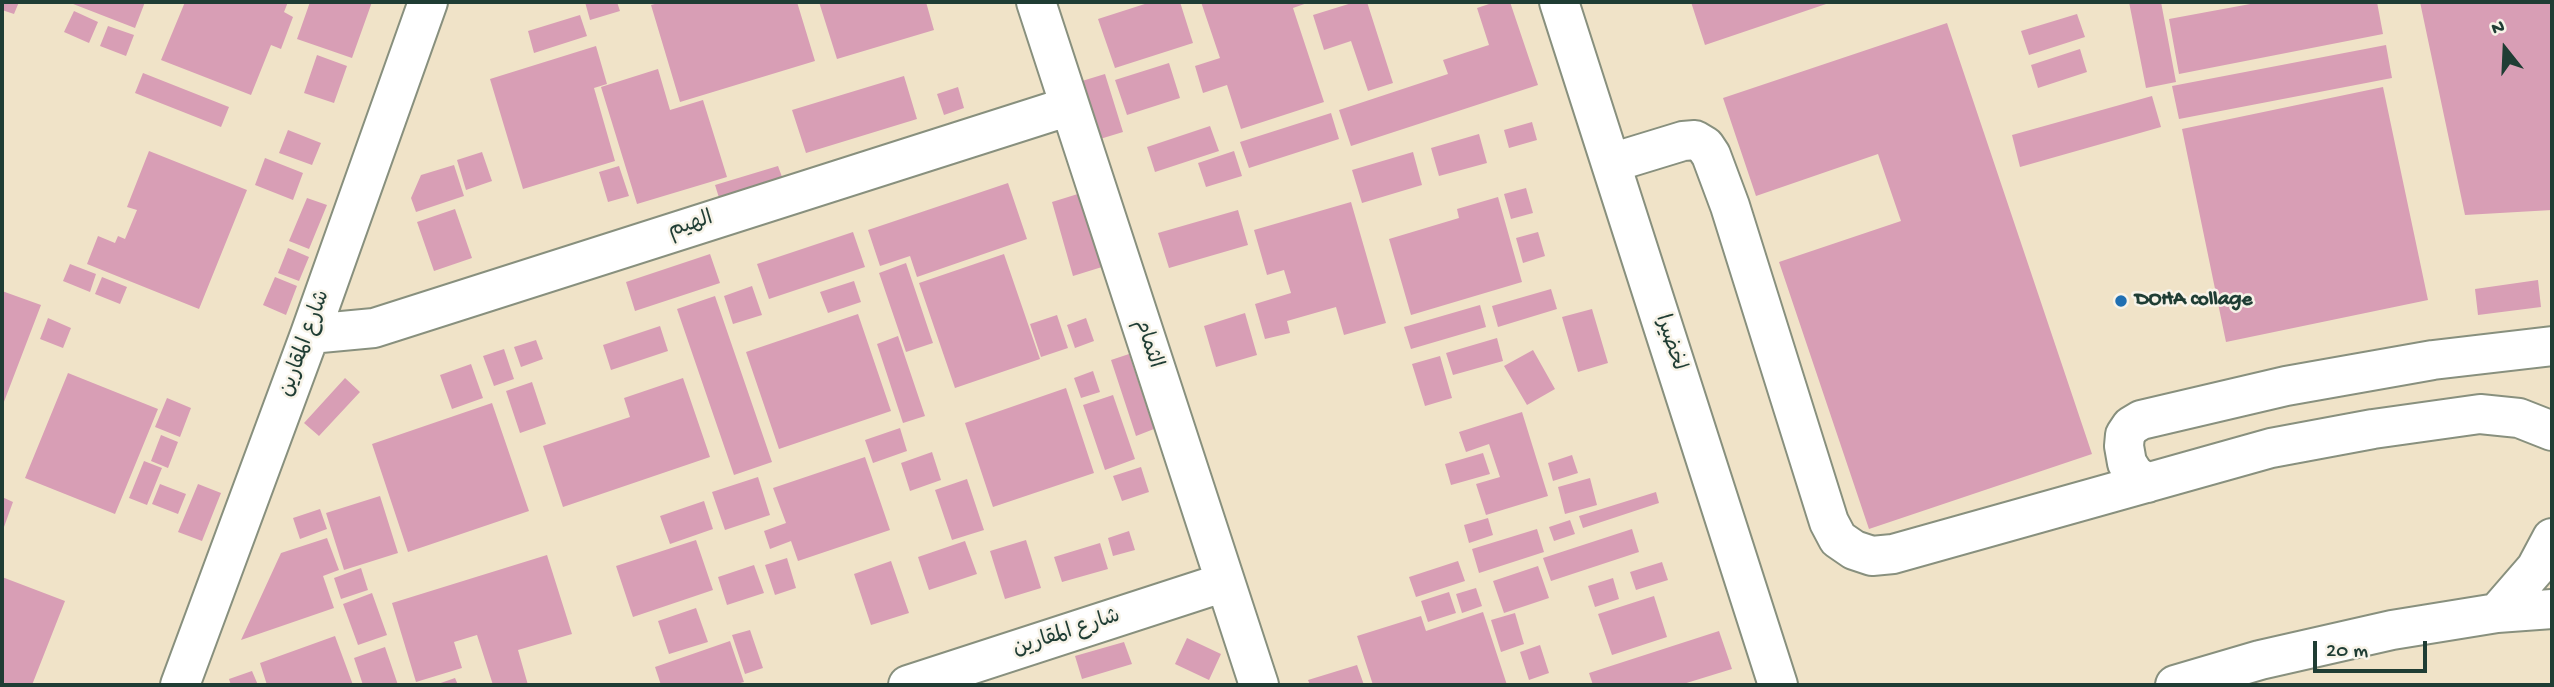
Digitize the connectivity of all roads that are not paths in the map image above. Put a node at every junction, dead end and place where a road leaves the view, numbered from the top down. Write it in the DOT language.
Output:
graph roads {
  1 [pos="428,2"];
  2 [pos="1036,2"];
  3 [pos="1559,2"];
  4 [pos="1069,106"];
  5 [pos="1611,163"];
  6 [pos="310,334"];
  7 [pos="2552,346"];
  8 [pos="2552,431"];
  9 [pos="2147,483"];
  10 [pos="2552,538"];
  11 [pos="1225,582"];
  12 [pos="2552,609"];
  13 [pos="2497,613"];
  14 [pos="180,685"];
  15 [pos="908,685"];
  16 [pos="1259,685"];
  17 [pos="1778,685"];
  18 [pos="2175,685"];
  1 -- 6 [label="street, شارع المقارين"];
  2 -- 4 [label="street, الثمام"];
  3 -- 5 [label="street, لخضيرا"];
  4 -- 6 [label="street, الهيم"];
  4 -- 11 [label="street, الثمام"];
  5 -- 9 [label="street"];
  5 -- 17 [label="street, لخضيرا"];
  6 -- 14 [label="street, شارع المقارين"];
  7 -- 9 [label="street"];
  8 -- 9 [label="street"];
  10 -- 13 [label="street"];
  11 -- 15 [label="street, شارع المقارين"];
  11 -- 16 [label="street, الثمام"];
  12 -- 13 [label="street"];
  13 -- 18 [label="street"];
}
